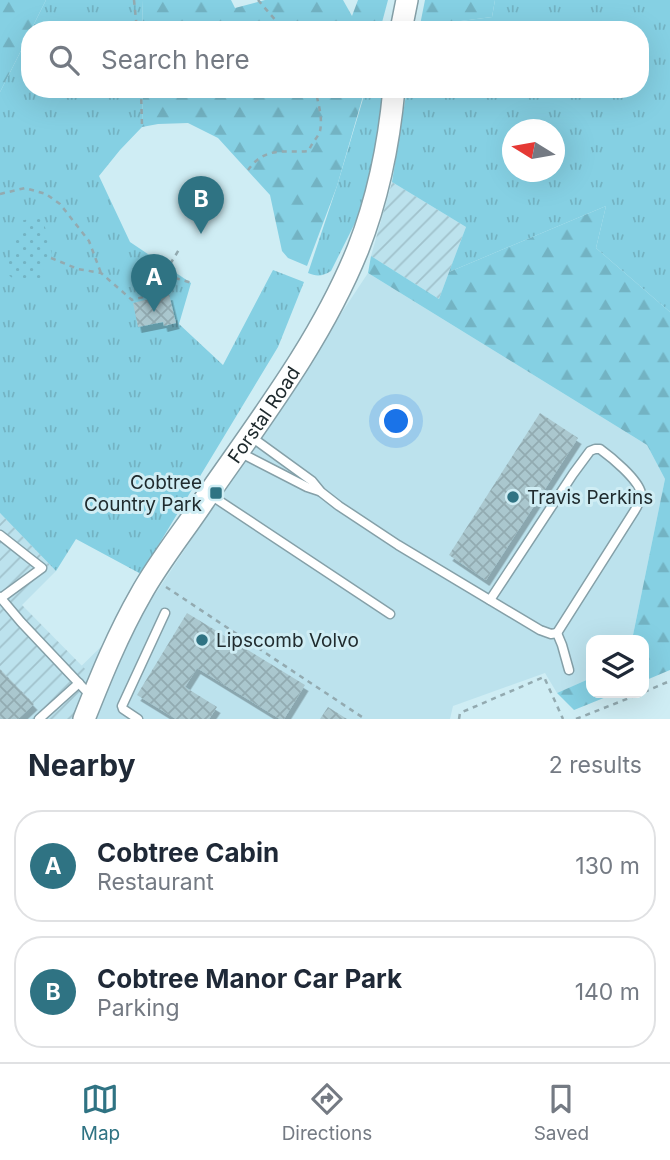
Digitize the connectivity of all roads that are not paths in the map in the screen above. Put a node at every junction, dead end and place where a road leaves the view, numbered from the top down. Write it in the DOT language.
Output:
graph roads {
  1 [pos="407,0"];
  2 [pos="403,21"];
  3 [pos="393,98"];
  4 [pos="244,443"];
  5 [pos="321,492"];
  6 [pos="209,494"];
  7 [pos="0,535"];
  8 [pos="1,598"];
  9 [pos="491,600"];
  10 [pos="165,613"];
  11 [pos="390,614"];
  12 [pos="557,633"];
  13 [pos="569,670"];
  14 [pos="86,707"];
  15 [pos="39,719"];
  16 [pos="138,719"];
  1 -- 2 [label="street"];
  3 -- 4 [label="street, Forstal Road"];
  4 -- 5 [label="lane"];
  4 -- 5 [label="lane"];
  4 -- 6 [label="street, Forstal Road"];
  5 -- 9 [label="lane"];
  6 -- 11 [label="lane"];
  6 -- 14 [label="street, Forstal Road"];
  7 -- 8 [label="lane"];
  8 -- 14 [label="lane"];
  9 -- 12 [label="lane"];
  9 -- 12 [label="lane"];
  10 -- 16 [label="lane"];
  12 -- 13 [label="lane"];
  14 -- 15 [label="lane"];
}
